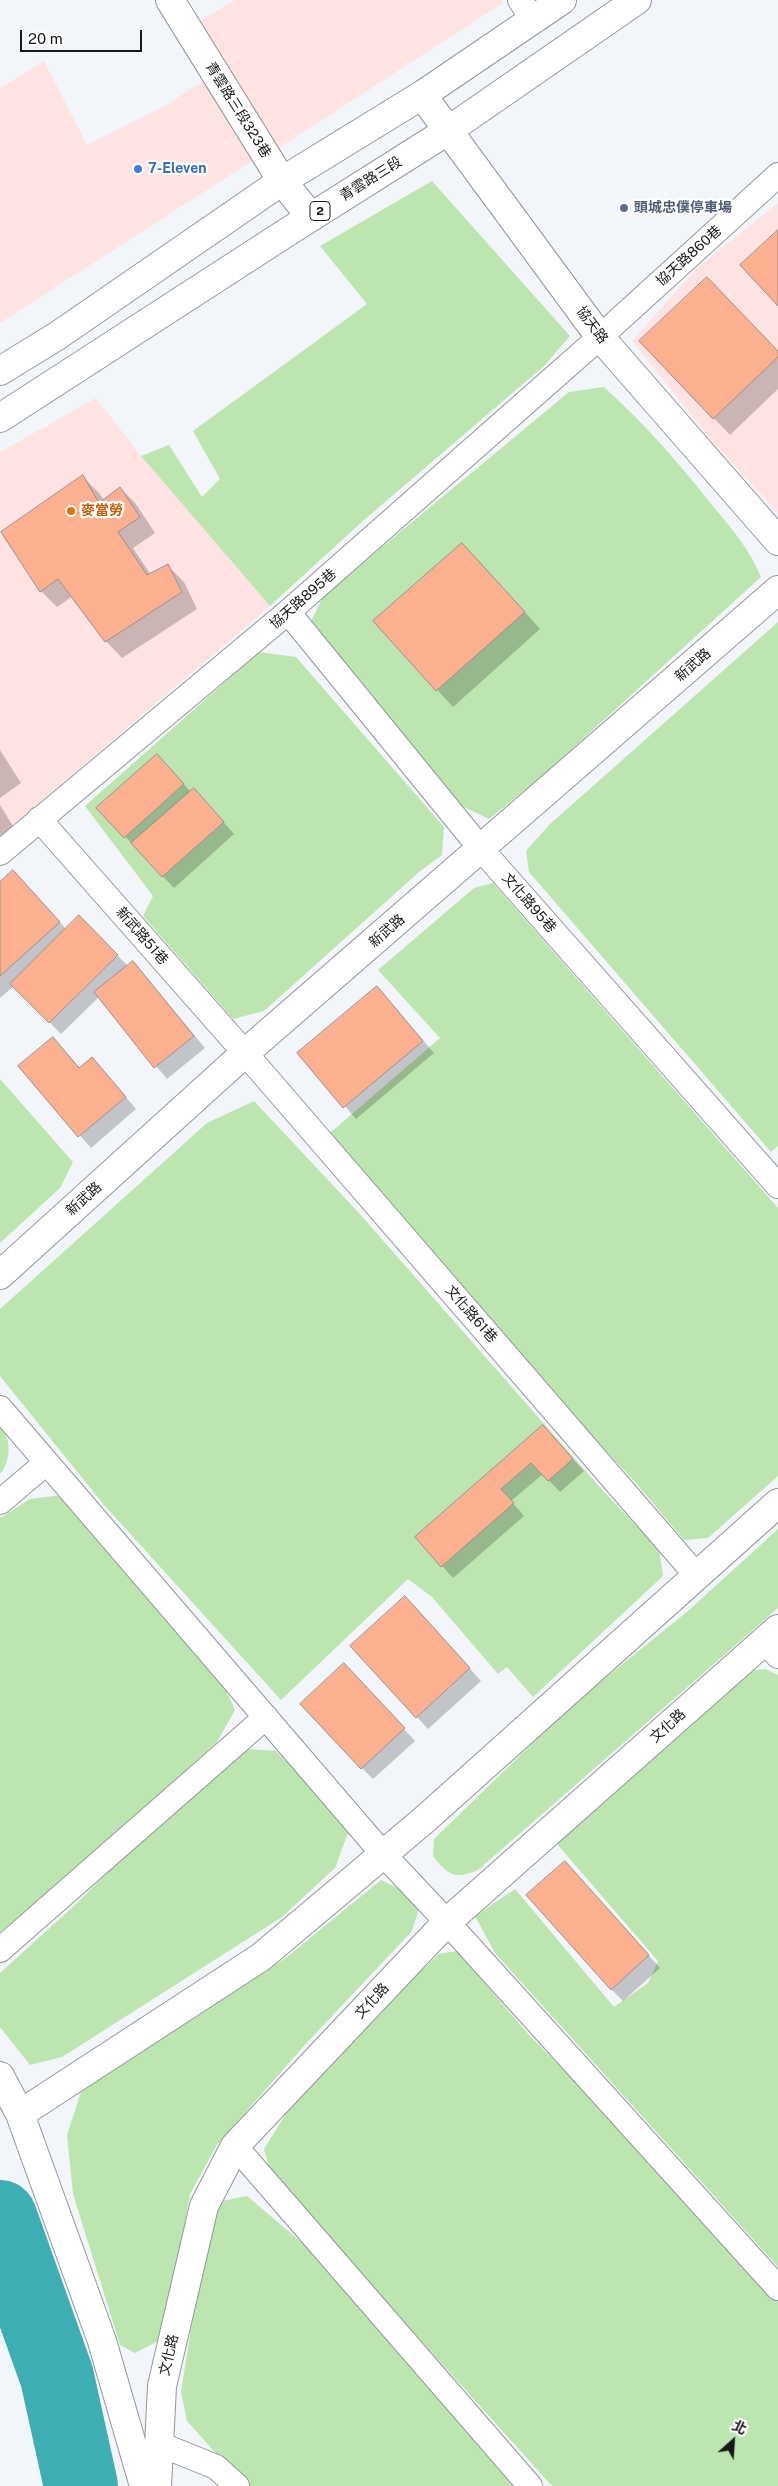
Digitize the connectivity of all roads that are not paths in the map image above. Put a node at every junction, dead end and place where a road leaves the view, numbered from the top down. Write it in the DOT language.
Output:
graph roads {
  1 [pos="170,0"];
  2 [pos="562,0"];
  3 [pos="637,0"];
  4 [pos="527,10"];
  5 [pos="422,95"];
  6 [pos="449,130"];
  7 [pos="778,175"];
  8 [pos="282,182"];
  9 [pos="311,217"];
  10 [pos="600,337"];
  11 [pos="0,371"];
  12 [pos="0,418"];
  13 [pos="778,542"];
  14 [pos="778,590"];
  15 [pos="288,612"];
  16 [pos="39,819"];
  17 [pos="481,849"];
  18 [pos="0,853"];
  19 [pos="245,1053"];
  20 [pos="778,1186"];
  21 [pos="0,1275"];
  22 [pos="0,1408"];
  23 [pos="46,1463"];
  24 [pos="0,1502"];
  25 [pos="778,1503"];
  26 [pos="697,1576"];
  27 [pos="773,1642"];
  28 [pos="266,1717"];
  29 [pos="383,1854"];
  30 [pos="447,1922"];
  31 [pos="0,1950"];
  32 [pos="0,2076"];
  33 [pos="20,2114"];
  34 [pos="235,2146"];
  35 [pos="778,2288"];
  36 [pos="159,2444"];
  37 [pos="144,2486"];
  38 [pos="157,2486"];
  39 [pos="237,2486"];
  40 [pos="530,2486"];
  1 -- 8 [label="street, 青雲路三段323巷"];
  2 -- 4 [label="street"];
  3 -- 6 [label="street, 青雲路三段 / 2"];
  4 -- 5 [label="street"];
  5 -- 6 [label="street, 協天路"];
  5 -- 8 [label="street"];
  6 -- 9 [label="street, 青雲路三段 / 2"];
  6 -- 10 [label="street, 協天路"];
  7 -- 10 [label="lane, 協天路860巷"];
  8 -- 9 [label="street, 青雲路三段323巷"];
  8 -- 11 [label="street"];
  9 -- 12 [label="street, 青雲路三段 / 2"];
  10 -- 13 [label="street, 協天路"];
  10 -- 15 [label="lane, 協天路895巷"];
  14 -- 17 [label="street, 新武路"];
  15 -- 16 [label="lane, 協天路895巷"];
  15 -- 17 [label="lane, 文化路95巷"];
  16 -- 18 [label="lane, 協天路895巷"];
  16 -- 19 [label="lane, 新武路51巷"];
  17 -- 19 [label="street, 新武路"];
  17 -- 20 [label="lane, 文化路95巷"];
  19 -- 21 [label="street, 新武路"];
  19 -- 26 [label="lane, 文化路61巷"];
  22 -- 23 [label="lane"];
  23 -- 24 [label="lane"];
  23 -- 28 [label="lane"];
  25 -- 26 [label="street"];
  26 -- 29 [label="street"];
  27 -- 30 [label="street, 文化路"];
  28 -- 29 [label="lane"];
  28 -- 31 [label="lane"];
  29 -- 30 [label="lane"];
  29 -- 33 [label="street"];
  30 -- 34 [label="street, 文化路"];
  30 -- 35 [label="lane"];
  32 -- 33 [label="street"];
  33 -- 37 [label="street"];
  34 -- 36 [label="street, 文化路"];
  34 -- 40 [label="lane"];
  36 -- 38 [label="street, 文化路"];
  36 -- 39 [label="lane"];
}
